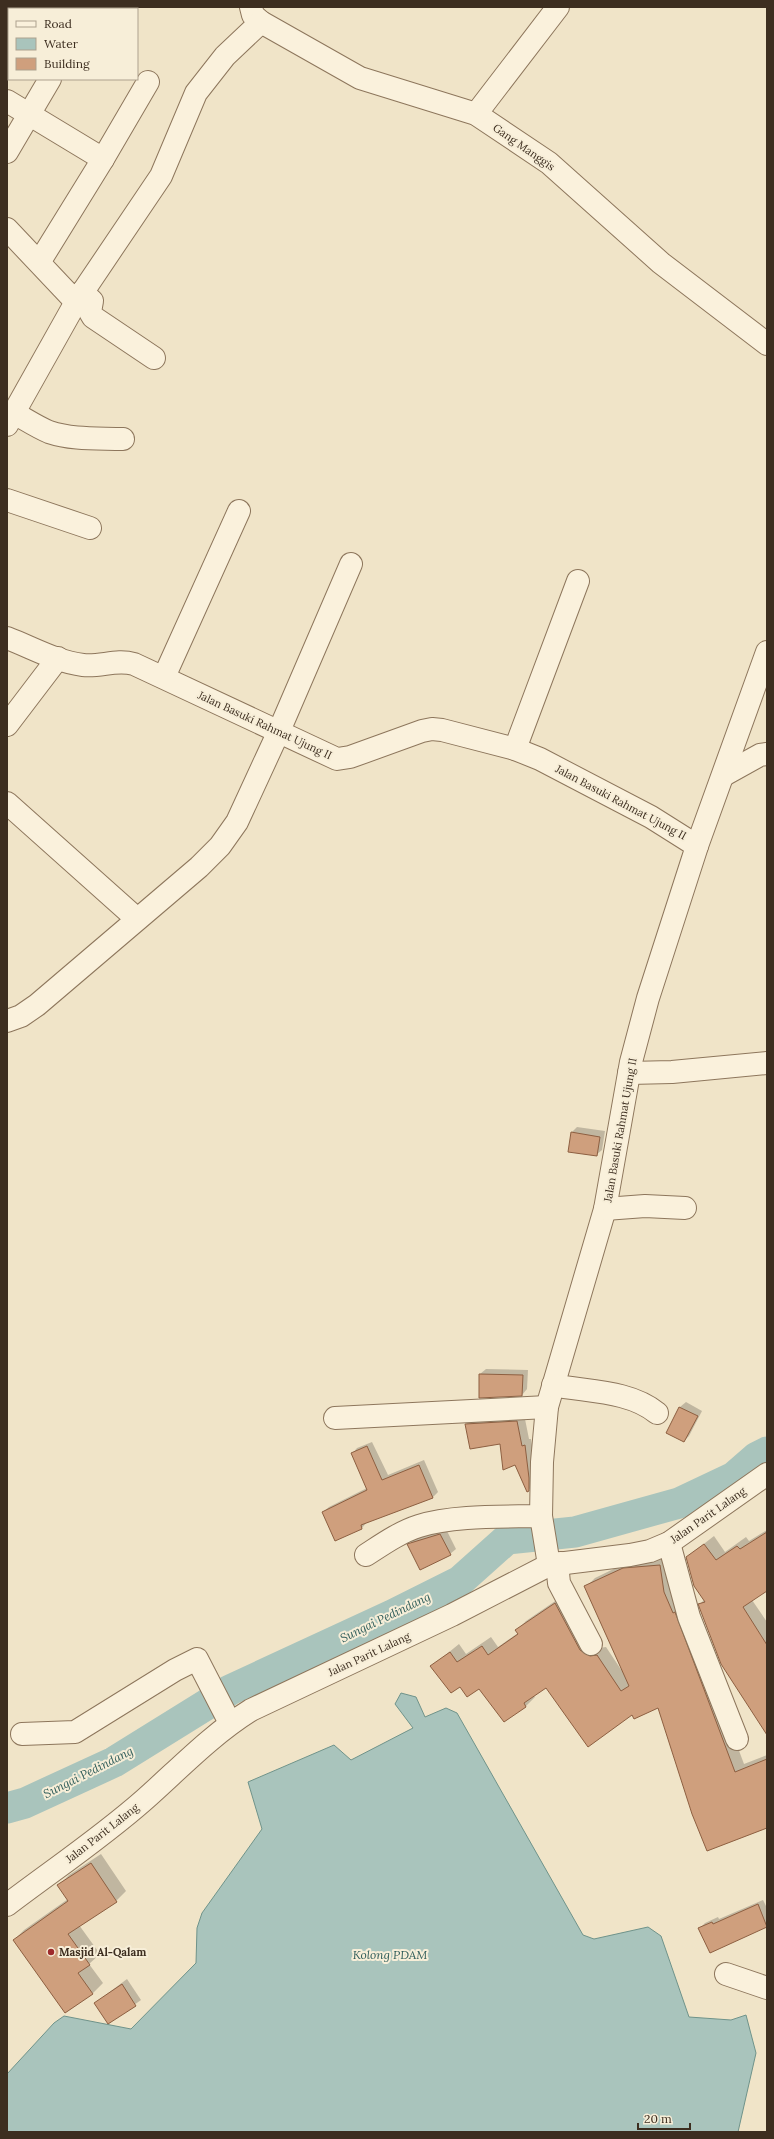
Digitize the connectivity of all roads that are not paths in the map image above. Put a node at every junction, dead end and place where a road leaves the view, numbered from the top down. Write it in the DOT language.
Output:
graph roads {
  1 [pos="558,7"];
  2 [pos="256,14"];
  3 [pos="49,80"];
  4 [pos="148,82"];
  5 [pos="7,101"];
  6 [pos="30,114"];
  7 [pos="476,114"];
  8 [pos="7,152"];
  9 [pos="103,160"];
  10 [pos="7,229"];
  11 [pos="40,261"];
  12 [pos="79,297"];
  13 [pos="767,344"];
  14 [pos="154,358"];
  15 [pos="10,419"];
  16 [pos="123,439"];
  17 [pos="7,500"];
  18 [pos="239,511"];
  19 [pos="90,528"];
  20 [pos="351,564"];
  21 [pos="578,580"];
  22 [pos="7,638"];
  23 [pos="767,652"];
  24 [pos="58,658"];
  25 [pos="164,678"];
  26 [pos="7,724"];
  27 [pos="280,731"];
  28 [pos="514,749"];
  29 [pos="767,754"];
  30 [pos="724,775"];
  31 [pos="7,803"];
  32 [pos="697,846"];
  33 [pos="137,919"];
  34 [pos="7,1020"];
  35 [pos="767,1063"];
  36 [pos="629,1072"];
  37 [pos="685,1208"];
  38 [pos="605,1209"];
  39 [pos="553,1385"];
  40 [pos="547,1407"];
  41 [pos="656,1413"];
  42 [pos="335,1418"];
  43 [pos="767,1474"];
  44 [pos="543,1527"];
  45 [pos="669,1543"];
  46 [pos="366,1555"];
  47 [pos="555,1564"];
  48 [pos="591,1644"];
  49 [pos="226,1716"];
  50 [pos="22,1734"];
  51 [pos="737,1739"];
  52 [pos="9,1901"];
  53 [pos="726,1974"];
  54 [pos="767,1988"];
  1 -- 7 [label="street"];
  2 -- 7 [label="street, Gang Manggis"];
  2 -- 12 [label="street"];
  3 -- 6 [label="street"];
  4 -- 9 [label="street"];
  5 -- 6 [label="street"];
  6 -- 8 [label="street"];
  6 -- 9 [label="street"];
  7 -- 13 [label="street, Gang Manggis"];
  9 -- 11 [label="street"];
  10 -- 11 [label="street"];
  11 -- 12 [label="street"];
  12 -- 14 [label="street"];
  12 -- 15 [label="street"];
  15 -- 16 [label="street"];
  17 -- 19 [label="street"];
  18 -- 25 [label="street"];
  20 -- 27 [label="street"];
  21 -- 28 [label="street"];
  22 -- 24 [label="street, Jalan Basuki Rahmat Ujung II"];
  23 -- 30 [label="street"];
  24 -- 25 [label="street, Jalan Basuki Rahmat Ujung II"];
  24 -- 26 [label="street"];
  25 -- 27 [label="street, Jalan Basuki Rahmat Ujung II"];
  27 -- 28 [label="street, Jalan Basuki Rahmat Ujung II"];
  27 -- 33 [label="street"];
  28 -- 32 [label="street, Jalan Basuki Rahmat Ujung II"];
  29 -- 30 [label="street"];
  30 -- 32 [label="street"];
  31 -- 33 [label="street"];
  32 -- 36 [label="street, Jalan Basuki Rahmat Ujung II"];
  33 -- 34 [label="street"];
  35 -- 36 [label="street"];
  36 -- 38 [label="street, Jalan Basuki Rahmat Ujung II"];
  37 -- 38 [label="street"];
  38 -- 39 [label="street, Jalan Basuki Rahmat Ujung II"];
  39 -- 40 [label="street, Jalan Basuki Rahmat Ujung II"];
  39 -- 41 [label="street"];
  40 -- 42 [label="street"];
  40 -- 44 [label="street, Jalan Basuki Rahmat Ujung II"];
  43 -- 45 [label="street, Jalan Parit Lalang"];
  44 -- 46 [label="street"];
  44 -- 47 [label="street, Jalan Basuki Rahmat Ujung II"];
  45 -- 47 [label="street, Jalan Parit Lalang"];
  45 -- 51 [label="street"];
  47 -- 48 [label="street, Jalan Basuki Rahmat Ujung II"];
  47 -- 49 [label="street, Jalan Parit Lalang"];
  49 -- 50 [label="street"];
  49 -- 52 [label="street, Jalan Parit Lalang"];
  53 -- 54 [label="street"];
}
